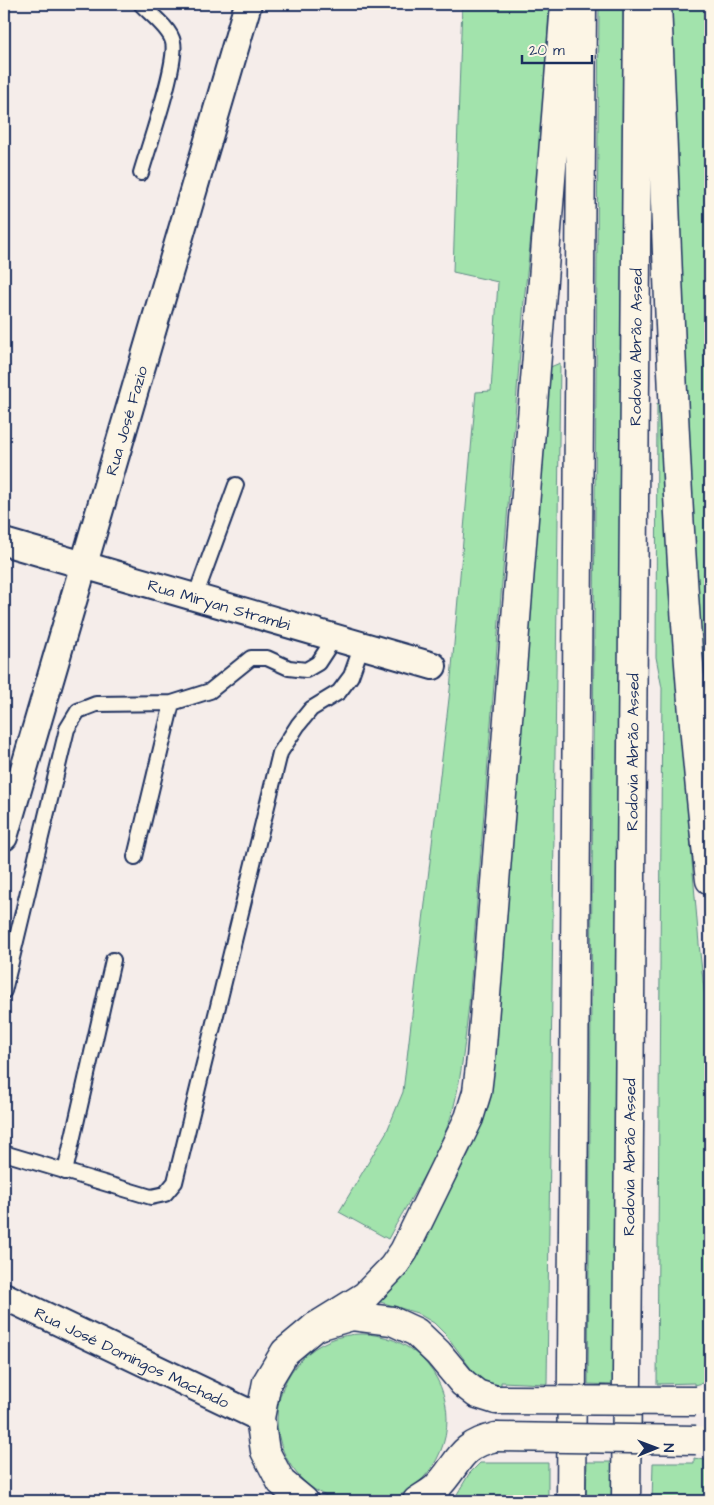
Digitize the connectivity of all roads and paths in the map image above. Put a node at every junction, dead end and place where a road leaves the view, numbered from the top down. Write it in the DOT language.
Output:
graph roads {
  1 [pos="141,4"];
  2 [pos="248,4"];
  3 [pos="565,4"];
  4 [pos="582,4"];
  5 [pos="638,4"];
  6 [pos="657,4"];
  7 [pos="141,173"];
  8 [pos="236,485"];
  9 [pos="4,542"];
  10 [pos="84,565"];
  11 [pos="195,597"];
  12 [pos="335,637"];
  13 [pos="362,645"];
  14 [pos="433,666"];
  15 [pos="172,703"];
  16 [pos="10,788"];
  17 [pos="4,837"];
  18 [pos="135,857"];
  19 [pos="710,880"];
  20 [pos="113,960"];
  21 [pos="4,991"];
  22 [pos="4,1153"];
  23 [pos="66,1172"];
  24 [pos="4,1296"];
  25 [pos="315,1327"];
  26 [pos="703,1400"];
  27 [pos="260,1418"];
  28 [pos="703,1441"];
  29 [pos="284,1492"];
  30 [pos="427,1497"];
  31 [pos="304,1501"];
  32 [pos="571,1501"];
  33 [pos="626,1501"];
  1 -- 7 [label="lane"];
  2 -- 10 [label="street, Rua José Fazio"];
  3 -- 25 [label="main road"];
  4 -- 32 [label="main road"];
  5 -- 33 [label="main road, Rodovia Abrão Assed"];
  6 -- 19 [label="main road"];
  8 -- 11 [label="lane"];
  9 -- 10 [label="street, Rua Miryan Strambi"];
  10 -- 11 [label="street, Rua Miryan Strambi"];
  10 -- 16 [label="street, Rua José Fazio"];
  11 -- 12 [label="street, Rua Miryan Strambi"];
  12 -- 13 [label="street, Rua Miryan Strambi"];
  12 -- 15 [label="lane"];
  13 -- 14 [label="street, Rua Miryan Strambi"];
  13 -- 23 [label="lane"];
  15 -- 18 [label="lane"];
  15 -- 21 [label="lane"];
  16 -- 17 [label="street, Rua José Fazio"];
  20 -- 23 [label="lane"];
  22 -- 23 [label="lane"];
  24 -- 27 [label="street, Rua José Domingos Machado"];
  25 -- 26 [label="main road, bridge"];
  25 -- 27 [label="main road"];
  27 -- 29 [label="main road"];
  28 -- 30 [label="main road, bridge"];
  29 -- 31 [label="main road"];
}
